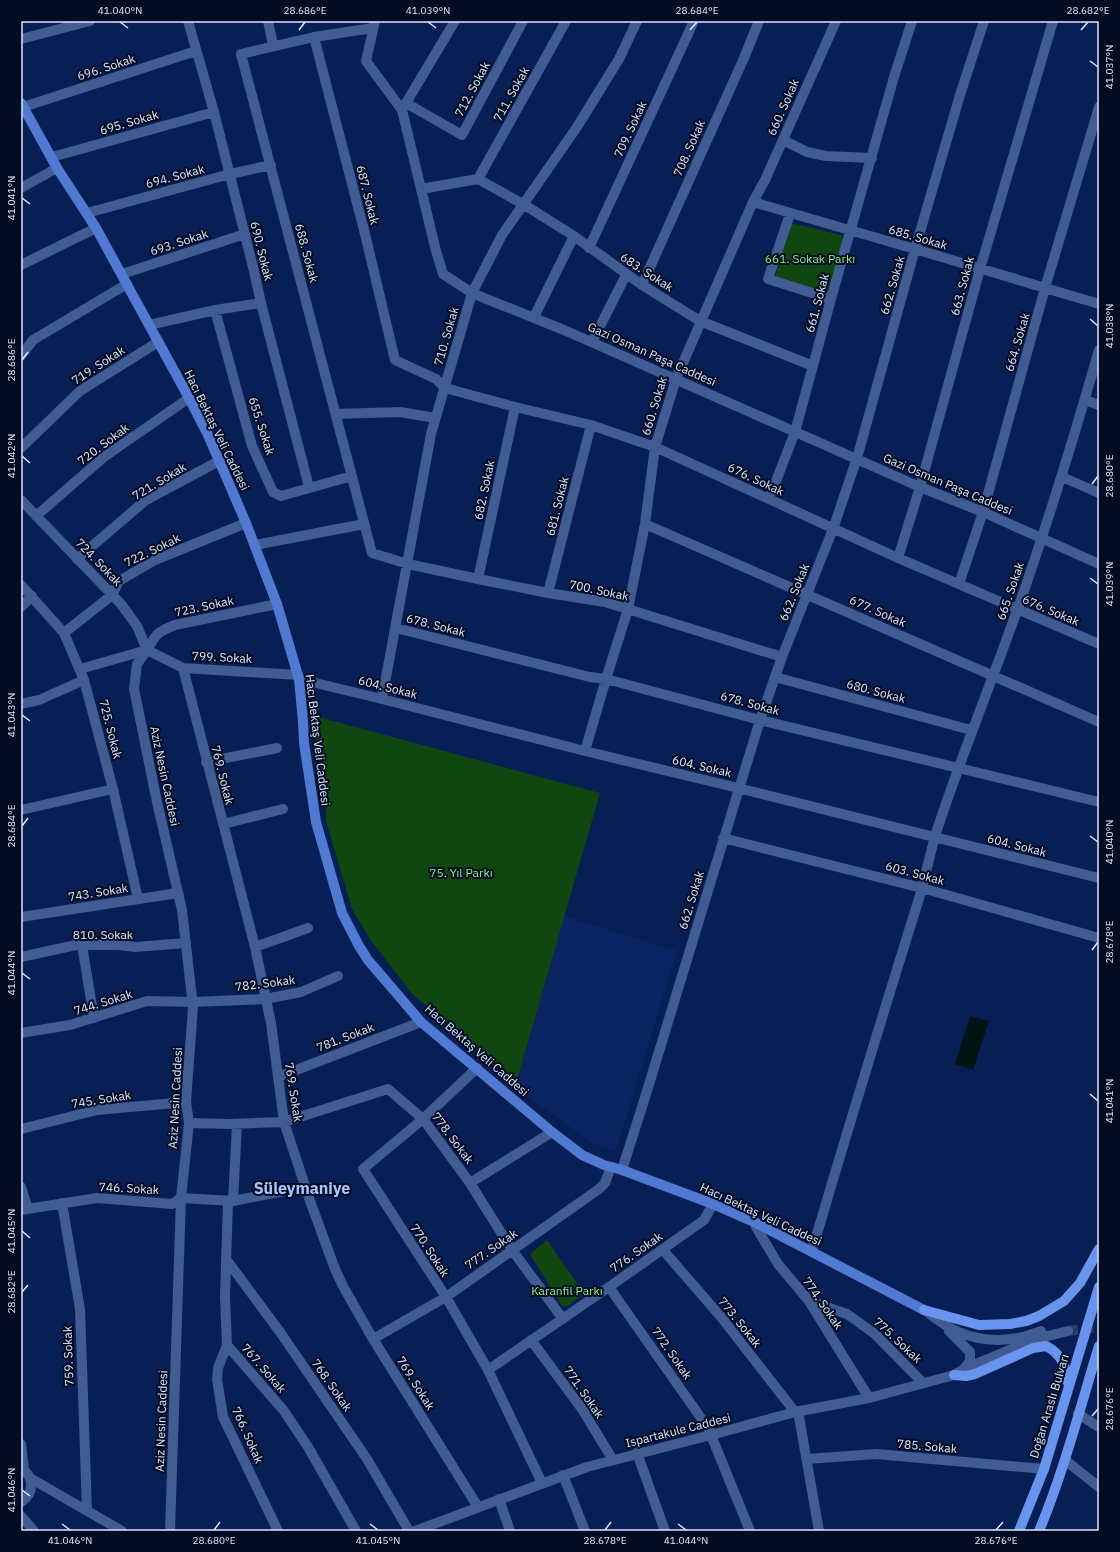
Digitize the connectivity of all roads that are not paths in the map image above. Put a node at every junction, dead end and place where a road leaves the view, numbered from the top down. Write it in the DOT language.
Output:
graph roads {
  1 [pos="90,21"];
  2 [pos="188,21"];
  3 [pos="268,21"];
  4 [pos="455,21"];
  5 [pos="523,21"];
  6 [pos="566,21"];
  7 [pos="637,21"];
  8 [pos="694,21"];
  9 [pos="759,21"];
  10 [pos="836,21"];
  11 [pos="912,21"];
  12 [pos="984,21"];
  13 [pos="1053,21"];
  14 [pos="69,24"];
  15 [pos="374,25"];
  16 [pos="314,37"];
  17 [pos="21,39"];
  18 [pos="273,45"];
  19 [pos="196,52"];
  20 [pos="404,106"];
  21 [pos="1099,107"];
  22 [pos="23,109"];
  23 [pos="214,112"];
  24 [pos="782,140"];
  25 [pos="1094,140"];
  26 [pos="52,157"];
  27 [pos="872,158"];
  28 [pos="271,165"];
  29 [pos="58,168"];
  30 [pos="230,174"];
  31 [pos="478,180"];
  32 [pos="21,188"];
  33 [pos="421,189"];
  34 [pos="753,202"];
  35 [pos="523,204"];
  36 [pos="87,213"];
  37 [pos="790,214"];
  38 [pos="96,228"];
  39 [pos="851,231"];
  40 [pos="245,234"];
  41 [pos="574,236"];
  42 [pos="589,248"];
  43 [pos="915,249"];
  44 [pos="21,265"];
  45 [pos="980,269"];
  46 [pos="122,274"];
  47 [pos="626,275"];
  48 [pos="127,284"];
  49 [pos="642,285"];
  50 [pos="1046,288"];
  51 [pos="472,293"];
  52 [pos="831,299"];
  53 [pos="261,303"];
  54 [pos="1099,304"];
  55 [pos="215,310"];
  56 [pos="534,318"];
  57 [pos="700,321"];
  58 [pos="149,325"];
  59 [pos="158,342"];
  60 [pos="592,342"];
  61 [pos="1099,350"];
  62 [pos="21,356"];
  63 [pos="395,360"];
  64 [pos="813,366"];
  65 [pos="676,379"];
  66 [pos="445,388"];
  67 [pos="189,398"];
  68 [pos="1085,400"];
  69 [pos="1099,405"];
  70 [pos="515,407"];
  71 [pos="336,414"];
  72 [pos="435,418"];
  73 [pos="591,425"];
  74 [pos="795,432"];
  75 [pos="655,447"];
  76 [pos="21,448"];
  77 [pos="857,458"];
  78 [pos="220,462"];
  79 [pos="352,476"];
  80 [pos="1062,477"];
  81 [pos="309,487"];
  82 [pos="920,487"];
  83 [pos="1099,493"];
  84 [pos="769,499"];
  85 [pos="21,500"];
  86 [pos="983,512"];
  87 [pos="36,516"];
  88 [pos="246,523"];
  89 [pos="364,524"];
  90 [pos="645,524"];
  91 [pos="833,529"];
  92 [pos="1042,539"];
  93 [pos="255,545"];
  94 [pos="898,558"];
  95 [pos="77,559"];
  96 [pos="408,564"];
  97 [pos="1099,564"];
  98 [pos="478,579"];
  99 [pos="959,584"];
  100 [pos="21,585"];
  101 [pos="548,593"];
  102 [pos="806,594"];
  103 [pos="112,595"];
  104 [pos="32,596"];
  105 [pos="277,604"];
  106 [pos="21,607"];
  107 [pos="628,609"];
  108 [pos="1017,610"];
  109 [pos="396,628"];
  110 [pos="64,633"];
  111 [pos="1099,644"];
  112 [pos="147,650"];
  113 [pos="782,657"];
  114 [pos="183,668"];
  115 [pos="80,669"];
  116 [pos="993,676"];
  117 [pos="299,677"];
  118 [pos="775,677"];
  119 [pos="606,679"];
  120 [pos="84,680"];
  121 [pos="382,699"];
  122 [pos="21,704"];
  123 [pos="760,720"];
  124 [pos="1099,722"];
  125 [pos="971,730"];
  126 [pos="277,748"];
  127 [pos="585,751"];
  128 [pos="206,762"];
  129 [pos="959,768"];
  130 [pos="738,788"];
  131 [pos="113,789"];
  132 [pos="1099,802"];
  133 [pos="283,809"];
  134 [pos="21,810"];
  135 [pos="223,824"];
  136 [pos="723,838"];
  137 [pos="935,838"];
  138 [pos="1099,878"];
  139 [pos="922,888"];
  140 [pos="178,893"];
  141 [pos="138,899"];
  142 [pos="21,917"];
  143 [pos="308,928"];
  144 [pos="1099,938"];
  145 [pos="186,943"];
  146 [pos="82,945"];
  147 [pos="255,947"];
  148 [pos="21,957"];
  149 [pos="338,976"];
  150 [pos="265,999"];
  151 [pos="193,1002"];
  152 [pos="94,1018"];
  153 [pos="421,1022"];
  154 [pos="21,1033"];
  155 [pos="477,1068"];
  156 [pos="278,1077"];
  157 [pos="186,1102"];
  158 [pos="423,1119"];
  159 [pos="284,1122"];
  160 [pos="189,1123"];
  161 [pos="237,1124"];
  162 [pos="21,1128"];
  163 [pos="552,1132"];
  164 [pos="611,1167"];
  165 [pos="622,1170"];
  166 [pos="470,1183"];
  167 [pos="21,1187"];
  168 [pos="305,1187"];
  169 [pos="181,1198"];
  170 [pos="230,1200"];
  171 [pos="62,1203"];
  172 [pos="713,1204"];
  173 [pos="25,1209"];
  174 [pos="756,1223"];
  175 [pos="512,1250"];
  176 [pos="663,1250"];
  177 [pos="1099,1250"];
  178 [pos="812,1251"];
  179 [pos="226,1259"];
  180 [pos="610,1287"];
  181 [pos="1099,1287"];
  182 [pos="446,1298"];
  183 [pos="809,1301"];
  184 [pos="924,1310"];
  185 [pos="563,1319"];
  186 [pos="941,1323"];
  187 [pos="374,1339"];
  188 [pos="531,1340"];
  189 [pos="227,1345"];
  190 [pos="1099,1346"];
  191 [pos="964,1369"];
  192 [pos="488,1370"];
  193 [pos="954,1375"];
  194 [pos="924,1383"];
  195 [pos="1069,1387"];
  196 [pos="869,1398"];
  197 [pos="796,1411"];
  198 [pos="1078,1414"];
  199 [pos="1099,1427"];
  200 [pos="712,1435"];
  201 [pos="21,1444"];
  202 [pos="637,1453"];
  203 [pos="807,1459"];
  204 [pos="613,1460"];
  205 [pos="1065,1460"];
  206 [pos="1044,1469"];
  207 [pos="25,1472"];
  208 [pos="563,1475"];
  209 [pos="542,1483"];
  210 [pos="1099,1487"];
  211 [pos="499,1499"];
  212 [pos="21,1502"];
  213 [pos="478,1507"];
  214 [pos="87,1510"];
  215 [pos="21,1516"];
  216 [pos="432,1528"];
  217 [pos="34,1531"];
  218 [pos="122,1531"];
  219 [pos="170,1531"];
  220 [pos="278,1531"];
  221 [pos="356,1531"];
  222 [pos="409,1531"];
  223 [pos="415,1531"];
  224 [pos="510,1531"];
  225 [pos="585,1531"];
  226 [pos="665,1531"];
  227 [pos="750,1531"];
  228 [pos="819,1531"];
  229 [pos="1019,1531"];
  230 [pos="1039,1531"];
  1 -- 14 [label="street"];
  2 -- 19 [label="street, 690. Sokak"];
  3 -- 18 [label="street"];
  4 -- 20 [label="street"];
  5 -- 20 [label="street, 712. Sokak"];
  6 -- 31 [label="street, 711. Sokak"];
  7 -- 35 [label="street, 710. Sokak"];
  8 -- 42 [label="street, 709. Sokak"];
  9 -- 49 [label="street, 708. Sokak"];
  10 -- 24 [label="street, 660. Sokak"];
  11 -- 27 [label="street, 661. Sokak"];
  12 -- 43 [label="street, 662. Sokak"];
  13 -- 45 [label="street, 663. Sokak"];
  14 -- 17 [label="street"];
  15 -- 16 [label="street, 688. Sokak"];
  15 -- 20 [label="street, Gazi Osman Paşa Caddesi"];
  16 -- 18 [label="street, 688. Sokak"];
  16 -- 63 [label="street, 687. Sokak"];
  18 -- 28 [label="street, 688. Sokak"];
  19 -- 22 [label="street, 696. Sokak"];
  19 -- 23 [label="street, 690. Sokak"];
  20 -- 33 [label="street, Gazi Osman Paşa Caddesi"];
  21 -- 25 [label="street, 664. Sokak"];
  22 -- 26 [label="main road, Hacı Bektaş Veli Caddesi"];
  23 -- 26 [label="street, 695. Sokak"];
  23 -- 30 [label="street, 690. Sokak"];
  24 -- 27 [label="street"];
  24 -- 34 [label="street, 660. Sokak"];
  25 -- 50 [label="street, 664. Sokak"];
  26 -- 29 [label="main road, Hacı Bektaş Veli Caddesi"];
  27 -- 39 [label="street, 661. Sokak"];
  28 -- 30 [label="street, 694. Sokak"];
  28 -- 71 [label="street, 688. Sokak"];
  29 -- 32 [label="street"];
  29 -- 36 [label="main road, Hacı Bektaş Veli Caddesi"];
  30 -- 36 [label="street, 694. Sokak"];
  30 -- 40 [label="street, 690. Sokak"];
  31 -- 33 [label="street"];
  31 -- 35 [label="street, 683. Sokak"];
  33 -- 51 [label="street, Gazi Osman Paşa Caddesi"];
  34 -- 37 [label="street, 685. Sokak"];
  34 -- 57 [label="street, 660. Sokak"];
  35 -- 41 [label="street, 683. Sokak"];
  35 -- 51 [label="street, 710. Sokak"];
  36 -- 38 [label="main road, Hacı Bektaş Veli Caddesi"];
  37 -- 39 [label="street, 685. Sokak"];
  37 -- 52 [label="street"];
  38 -- 44 [label="street"];
  38 -- 46 [label="main road, Hacı Bektaş Veli Caddesi"];
  39 -- 43 [label="street, 685. Sokak"];
  39 -- 52 [label="street, 661. Sokak"];
  40 -- 46 [label="street, 693. Sokak"];
  40 -- 53 [label="street, 690. Sokak"];
  41 -- 42 [label="street, 683. Sokak"];
  41 -- 56 [label="street"];
  42 -- 47 [label="street, 683. Sokak"];
  43 -- 45 [label="street, 685. Sokak"];
  43 -- 77 [label="street, 662. Sokak"];
  45 -- 50 [label="street, 685. Sokak"];
  45 -- 82 [label="street, 663. Sokak"];
  46 -- 48 [label="main road, Hacı Bektaş Veli Caddesi"];
  47 -- 49 [label="street, 683. Sokak"];
  47 -- 60 [label="street"];
  48 -- 58 [label="main road, Hacı Bektaş Veli Caddesi"];
  48 -- 62 [label="street"];
  49 -- 57 [label="street, 683. Sokak"];
  50 -- 54 [label="street, 685. Sokak"];
  50 -- 86 [label="street, 664. Sokak"];
  51 -- 56 [label="street, Gazi Osman Paşa Caddesi"];
  51 -- 66 [label="street, 710. Sokak"];
  52 -- 64 [label="street, 661. Sokak"];
  53 -- 55 [label="street"];
  53 -- 81 [label="street, 690. Sokak"];
  55 -- 58 [label="street"];
  55 -- 81 [label="street, 655. Sokak"];
  56 -- 60 [label="street, Gazi Osman Paşa Caddesi"];
  57 -- 64 [label="street, 683. Sokak"];
  57 -- 65 [label="street, 660. Sokak"];
  58 -- 59 [label="main road, Hacı Bektaş Veli Caddesi"];
  59 -- 67 [label="main road, Hacı Bektaş Veli Caddesi"];
  59 -- 76 [label="street, 719. Sokak"];
  60 -- 65 [label="street, Gazi Osman Paşa Caddesi"];
  61 -- 68 [label="street, 665. Sokak"];
  63 -- 66 [label="street, 676. Sokak"];
  64 -- 74 [label="street, 661. Sokak"];
  65 -- 74 [label="street, Gazi Osman Paşa Caddesi"];
  65 -- 75 [label="street, 660. Sokak"];
  66 -- 70 [label="street, 676. Sokak"];
  66 -- 72 [label="street, 710. Sokak"];
  67 -- 78 [label="main road, Hacı Bektaş Veli Caddesi"];
  67 -- 87 [label="street, 720. Sokak"];
  68 -- 69 [label="street"];
  68 -- 80 [label="street, 665. Sokak"];
  70 -- 73 [label="street, 676. Sokak"];
  70 -- 98 [label="street, 682. Sokak"];
  71 -- 72 [label="street"];
  71 -- 79 [label="street, 688. Sokak"];
  72 -- 96 [label="street, 710. Sokak"];
  73 -- 75 [label="street, 676. Sokak"];
  73 -- 101 [label="street, 681. Sokak"];
  74 -- 77 [label="street, Gazi Osman Paşa Caddesi"];
  74 -- 84 [label="street, 661. Sokak"];
  75 -- 84 [label="street, 676. Sokak"];
  75 -- 90 [label="street, 660. Sokak"];
  77 -- 82 [label="street, Gazi Osman Paşa Caddesi"];
  77 -- 91 [label="street, 662. Sokak"];
  78 -- 88 [label="main road, Hacı Bektaş Veli Caddesi"];
  78 -- 95 [label="street, 721. Sokak"];
  79 -- 81 [label="street, 655. Sokak"];
  79 -- 89 [label="street, 688. Sokak"];
  80 -- 83 [label="street"];
  80 -- 92 [label="street, 665. Sokak"];
  82 -- 86 [label="street, Gazi Osman Paşa Caddesi"];
  82 -- 94 [label="street, 663. Sokak"];
  84 -- 91 [label="street, 676. Sokak"];
  85 -- 87 [label="street, 724. Sokak"];
  86 -- 92 [label="street, Gazi Osman Paşa Caddesi"];
  86 -- 99 [label="street, 664. Sokak"];
  87 -- 95 [label="street, 724. Sokak"];
  88 -- 93 [label="main road, Hacı Bektaş Veli Caddesi"];
  88 -- 103 [label="street, 722. Sokak"];
  89 -- 93 [label="street"];
  89 -- 96 [label="street, 688. Sokak"];
  90 -- 102 [label="street, 677. Sokak"];
  90 -- 107 [label="street, 660. Sokak"];
  91 -- 94 [label="street, 676. Sokak"];
  91 -- 102 [label="street, 662. Sokak"];
  92 -- 97 [label="street, Gazi Osman Paşa Caddesi"];
  92 -- 108 [label="street, 665. Sokak"];
  93 -- 105 [label="main road, Hacı Bektaş Veli Caddesi"];
  94 -- 99 [label="street, 676. Sokak"];
  95 -- 103 [label="street, 724. Sokak"];
  96 -- 98 [label="street, 700. Sokak"];
  96 -- 109 [label="street, 710. Sokak"];
  98 -- 101 [label="street, 700. Sokak"];
  99 -- 108 [label="street, 676. Sokak"];
  100 -- 104 [label="street, 725. Sokak"];
  101 -- 107 [label="street, 700. Sokak"];
  102 -- 113 [label="street, 662. Sokak"];
  102 -- 116 [label="street, 677. Sokak"];
  103 -- 110 [label="street, 722. Sokak"];
  103 -- 112 [label="street, 724. Sokak"];
  104 -- 106 [label="street"];
  104 -- 110 [label="street, 725. Sokak"];
  105 -- 112 [label="street, 723. Sokak"];
  105 -- 117 [label="main road, Hacı Bektaş Veli Caddesi"];
  107 -- 113 [label="street, 700. Sokak"];
  107 -- 119 [label="street, 660. Sokak"];
  108 -- 111 [label="street, 676. Sokak"];
  108 -- 116 [label="street, 665. Sokak"];
  109 -- 119 [label="street, 678. Sokak"];
  109 -- 121 [label="street, 710. Sokak"];
  110 -- 115 [label="street, 725. Sokak"];
  112 -- 114 [label="street, 799. Sokak"];
  112 -- 115 [label="street"];
  112 -- 140 [label="street, Aziz Nesin Caddesi"];
  113 -- 118 [label="street, 662. Sokak"];
  114 -- 117 [label="street, 799. Sokak"];
  114 -- 128 [label="street, 769. Sokak"];
  115 -- 120 [label="street, 725. Sokak"];
  116 -- 124 [label="street, 677. Sokak"];
  116 -- 125 [label="street, 665. Sokak"];
  117 -- 121 [label="street, 604. Sokak"];
  117 -- 153 [label="main road, Hacı Bektaş Veli Caddesi"];
  118 -- 123 [label="street, 662. Sokak"];
  118 -- 125 [label="street, 680. Sokak"];
  119 -- 123 [label="street, 678. Sokak"];
  119 -- 127 [label="street, 660. Sokak"];
  120 -- 122 [label="street"];
  120 -- 131 [label="street, 725. Sokak"];
  121 -- 127 [label="street, 604. Sokak"];
  123 -- 129 [label="street, 678. Sokak"];
  123 -- 130 [label="street, 662. Sokak"];
  125 -- 129 [label="street, 665. Sokak"];
  126 -- 128 [label="street"];
  127 -- 130 [label="street, 604. Sokak"];
  128 -- 135 [label="street, 769. Sokak"];
  129 -- 132 [label="street, 678. Sokak"];
  129 -- 137 [label="street, 665. Sokak"];
  130 -- 136 [label="street, 662. Sokak"];
  130 -- 137 [label="street, 604. Sokak"];
  131 -- 134 [label="street"];
  131 -- 141 [label="street, 725. Sokak"];
  133 -- 135 [label="street"];
  135 -- 147 [label="street, 769. Sokak"];
  136 -- 139 [label="street, 603. Sokak"];
  136 -- 165 [label="street, 662. Sokak"];
  137 -- 138 [label="street, 604. Sokak"];
  137 -- 139 [label="street, 665. Sokak"];
  139 -- 144 [label="street, 603. Sokak"];
  139 -- 178 [label="street, 665. Sokak"];
  140 -- 141 [label="street, 743. Sokak"];
  140 -- 145 [label="street, Aziz Nesin Caddesi"];
  141 -- 142 [label="street, 743. Sokak"];
  143 -- 147 [label="street"];
  145 -- 146 [label="street, 810. Sokak"];
  145 -- 151 [label="street, Aziz Nesin Caddesi"];
  146 -- 148 [label="street, 810. Sokak"];
  146 -- 152 [label="street"];
  147 -- 150 [label="street, 769. Sokak"];
  149 -- 150 [label="street, 782. Sokak"];
  150 -- 151 [label="street, 782. Sokak"];
  150 -- 156 [label="street, 769. Sokak"];
  151 -- 152 [label="street, 744. Sokak"];
  151 -- 157 [label="street, Aziz Nesin Caddesi"];
  152 -- 154 [label="street, 744. Sokak"];
  153 -- 155 [label="main road, Hacı Bektaş Veli Caddesi"];
  153 -- 156 [label="street, 781. Sokak"];
  155 -- 158 [label="street, 770. Sokak"];
  155 -- 163 [label="main road, Hacı Bektaş Veli Caddesi"];
  156 -- 159 [label="street, 769. Sokak"];
  157 -- 160 [label="street, Aziz Nesin Caddesi"];
  157 -- 162 [label="street, 745. Sokak"];
  158 -- 159 [label="street, 778. Sokak"];
  158 -- 166 [label="street, 778. Sokak"];
  158 -- 182 [label="street, 770. Sokak"];
  159 -- 161 [label="street, 778. Sokak"];
  159 -- 168 [label="street, 769. Sokak"];
  160 -- 161 [label="street, 778. Sokak"];
  160 -- 169 [label="street, Aziz Nesin Caddesi"];
  161 -- 170 [label="street, 767. Sokak"];
  163 -- 164 [label="main road, Hacı Bektaş Veli Caddesi"];
  163 -- 166 [label="street"];
  164 -- 165 [label="main road, Hacı Bektaş Veli Caddesi"];
  164 -- 175 [label="street, 777. Sokak"];
  165 -- 172 [label="main road, Hacı Bektaş Veli Caddesi"];
  166 -- 175 [label="street, 778. Sokak"];
  167 -- 173 [label="street"];
  168 -- 170 [label="street, 746. Sokak"];
  168 -- 187 [label="street, 769. Sokak"];
  169 -- 170 [label="street, 746. Sokak"];
  169 -- 171 [label="street, 746. Sokak"];
  169 -- 219 [label="street, Aziz Nesin Caddesi"];
  170 -- 179 [label="street, 767. Sokak"];
  171 -- 173 [label="street, 746. Sokak"];
  171 -- 214 [label="street, 759. Sokak"];
  172 -- 174 [label="main road, Hacı Bektaş Veli Caddesi"];
  172 -- 176 [label="street, 776. Sokak"];
  174 -- 178 [label="main road, Hacı Bektaş Veli Caddesi"];
  174 -- 183 [label="street, 774. Sokak"];
  175 -- 182 [label="street, 777. Sokak"];
  175 -- 185 [label="street, 778. Sokak"];
  176 -- 180 [label="street, 776. Sokak"];
  176 -- 197 [label="street, 773. Sokak"];
  177 -- 184 [label="main road"];
  178 -- 184 [label="main road, Hacı Bektaş Veli Caddesi"];
  179 -- 189 [label="street, 767. Sokak"];
  179 -- 222 [label="street, 768. Sokak"];
  180 -- 185 [label="street, 776. Sokak"];
  180 -- 200 [label="street, 772. Sokak"];
  181 -- 195 [label="main road, Doğan Araslı Bulvarı"];
  182 -- 187 [label="street, 777. Sokak"];
  182 -- 192 [label="street, 770. Sokak"];
  183 -- 194 [label="street, 775. Sokak"];
  183 -- 196 [label="street, 774. Sokak"];
  184 -- 186 [label="street"];
  185 -- 188 [label="street, 776. Sokak"];
  186 -- 191 [label="street"];
  186 -- 191 [label="street, Ispartakule Caddesi"];
  187 -- 213 [label="street, 769. Sokak"];
  188 -- 192 [label="street, 776. Sokak"];
  188 -- 204 [label="street, 771. Sokak"];
  189 -- 220 [label="street, 766. Sokak"];
  189 -- 221 [label="street, 767. Sokak"];
  190 -- 198 [label="main road"];
  191 -- 193 [label="street, Ispartakule Caddesi"];
  192 -- 209 [label="street, 770. Sokak"];
  193 -- 194 [label="street, Ispartakule Caddesi"];
  193 -- 195 [label="main road"];
  194 -- 196 [label="street, Ispartakule Caddesi"];
  195 -- 206 [label="main road, Doğan Araslı Bulvarı"];
  196 -- 197 [label="street, Ispartakule Caddesi"];
  197 -- 200 [label="street, Ispartakule Caddesi"];
  197 -- 203 [label="street"];
  198 -- 199 [label="street"];
  198 -- 205 [label="main road"];
  200 -- 202 [label="street, Ispartakule Caddesi"];
  200 -- 227 [label="street, 772. Sokak"];
  201 -- 207 [label="street"];
  202 -- 204 [label="street, Ispartakule Caddesi"];
  202 -- 226 [label="street"];
  203 -- 206 [label="street, 785. Sokak"];
  203 -- 228 [label="street"];
  204 -- 208 [label="street, Ispartakule Caddesi"];
  205 -- 210 [label="street"];
  205 -- 230 [label="main road"];
  206 -- 229 [label="main road, Doğan Araslı Bulvarı"];
  207 -- 212 [label="street"];
  207 -- 214 [label="street"];
  208 -- 209 [label="street, Ispartakule Caddesi"];
  208 -- 225 [label="street"];
  209 -- 211 [label="street, Ispartakule Caddesi"];
  211 -- 213 [label="street, Ispartakule Caddesi"];
  211 -- 224 [label="street"];
  213 -- 216 [label="street, Ispartakule Caddesi"];
  214 -- 218 [label="street"];
  215 -- 217 [label="street"];
  216 -- 223 [label="street, Ispartakule Caddesi"];
}
